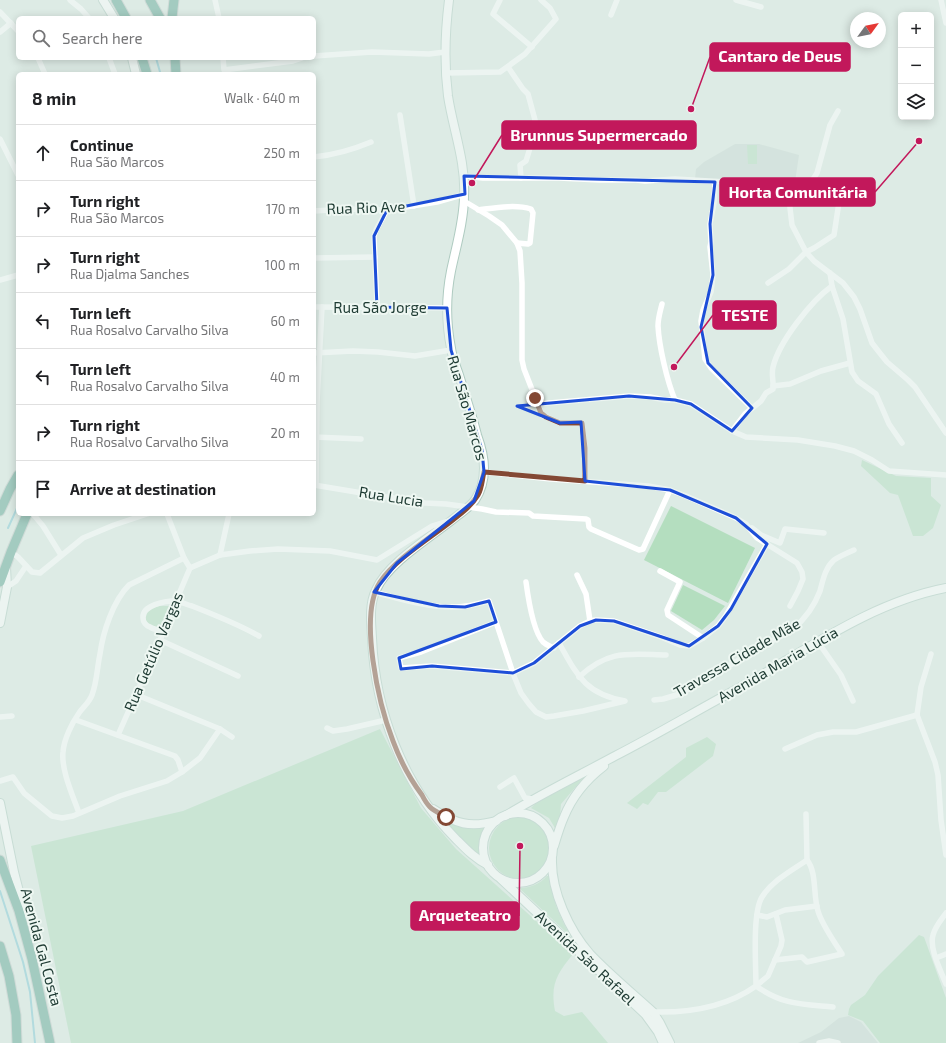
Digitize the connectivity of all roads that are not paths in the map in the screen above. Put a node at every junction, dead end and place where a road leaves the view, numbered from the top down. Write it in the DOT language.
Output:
graph roads {
  1 [pos="70,0"];
  2 [pos="103,0"];
  3 [pos="116,0"];
  4 [pos="150,0"];
  5 [pos="174,0"];
  6 [pos="215,0"];
  7 [pos="448,0"];
  8 [pos="500,0"];
  9 [pos="541,0"];
  10 [pos="618,0"];
  11 [pos="736,0"];
  12 [pos="941,0"];
  13 [pos="761,7"];
  14 [pos="0,12"];
  15 [pos="611,15"];
  16 [pos="87,16"];
  17 [pos="113,16"];
  18 [pos="125,16"];
  19 [pos="159,16"];
  20 [pos="172,16"];
  21 [pos="219,16"];
  22 [pos="11,23"];
  23 [pos="946,23"];
  24 [pos="16,29"];
  25 [pos="0,32"];
  26 [pos="532,47"];
  27 [pos="445,52"];
  28 [pos="316,56"];
  29 [pos="39,60"];
  30 [pos="110,60"];
  31 [pos="132,60"];
  32 [pos="143,60"];
  33 [pos="175,60"];
  34 [pos="223,60"];
  35 [pos="296,60"];
  36 [pos="508,67"];
  37 [pos="44,72"];
  38 [pos="114,72"];
  39 [pos="136,72"];
  40 [pos="146,72"];
  41 [pos="176,72"];
  42 [pos="446,73"];
  43 [pos="838,110"];
  44 [pos="400,115"];
  45 [pos="0,139"];
  46 [pos="371,142"];
  47 [pos="316,157"];
  48 [pos="16,171"];
  49 [pos="464,176"];
  50 [pos="521,178"];
  51 [pos="715,182"];
  52 [pos="790,184"];
  53 [pos="810,184"];
  54 [pos="464,198"];
  55 [pos="414,206"];
  56 [pos="316,210"];
  57 [pos="387,210"];
  58 [pos="478,210"];
  59 [pos="518,242"];
  60 [pos="806,252"];
  61 [pos="375,257"];
  62 [pos="316,258"];
  63 [pos="830,274"];
  64 [pos="16,276"];
  65 [pos="0,280"];
  66 [pos="768,283"];
  67 [pos="832,286"];
  68 [pos="662,304"];
  69 [pos="316,307"];
  70 [pos="322,307"];
  71 [pos="377,307"];
  72 [pos="447,308"];
  73 [pos="451,350"];
  74 [pos="317,353"];
  75 [pos="850,363"];
  76 [pos="316,377"];
  77 [pos="773,386"];
  78 [pos="675,400"];
  79 [pos="538,404"];
  80 [pos="752,408"];
  81 [pos="732,431"];
  82 [pos="946,433"];
  83 [pos="316,437"];
  84 [pos="361,438"];
  85 [pos="902,442"];
  86 [pos="484,472"];
  87 [pos="946,475"];
  88 [pos="16,478"];
  89 [pos="585,481"];
  90 [pos="316,485"];
  91 [pos="670,490"];
  92 [pos="468,507"];
  93 [pos="0,511"];
  94 [pos="26,516"];
  95 [pos="35,516"];
  96 [pos="141,516"];
  97 [pos="168,516"];
  98 [pos="229,516"];
  99 [pos="452,520"];
  100 [pos="746,524"];
  101 [pos="824,533"];
  102 [pos="767,544"];
  103 [pos="854,550"];
  104 [pos="11,552"];
  105 [pos="61,555"];
  106 [pos="220,555"];
  107 [pos="184,558"];
  108 [pos="26,566"];
  109 [pos="190,568"];
  110 [pos="660,571"];
  111 [pos="577,575"];
  112 [pos="526,582"];
  113 [pos="4,584"];
  114 [pos="946,588"];
  115 [pos="374,592"];
  116 [pos="176,600"];
  117 [pos="790,606"];
  118 [pos="590,621"];
  119 [pos="496,622"];
  120 [pos="0,623"];
  121 [pos="164,631"];
  122 [pos="259,636"];
  123 [pos="703,638"];
  124 [pos="160,640"];
  125 [pos="818,642"];
  126 [pos="559,643"];
  127 [pos="554,648"];
  128 [pos="932,654"];
  129 [pos="666,655"];
  130 [pos="513,672"];
  131 [pos="238,676"];
  132 [pos="579,677"];
  133 [pos="137,695"];
  134 [pos="654,700"];
  135 [pos="853,701"];
  136 [pos="917,715"];
  137 [pos="12,716"];
  138 [pos="0,717"];
  139 [pos="76,720"];
  140 [pos="386,720"];
  141 [pos="327,728"];
  142 [pos="220,729"];
  143 [pos="118,735"];
  144 [pos="232,737"];
  145 [pos="786,749"];
  146 [pos="615,756"];
  147 [pos="182,772"];
  148 [pos="0,781"];
  149 [pos="500,787"];
  150 [pos="533,799"];
  151 [pos="0,803"];
  152 [pos="431,808"];
  153 [pos="79,813"];
  154 [pos="806,814"];
  155 [pos="505,816"];
  156 [pos="496,821"];
  157 [pos="553,848"];
  158 [pos="946,855"];
  159 [pos="552,859"];
  160 [pos="0,860"];
  161 [pos="808,862"];
  162 [pos="488,865"];
  163 [pos="501,878"];
  164 [pos="817,906"];
  165 [pos="946,913"];
  166 [pos="757,914"];
  167 [pos="776,914"];
  168 [pos="23,926"];
  169 [pos="0,946"];
  170 [pos="946,954"];
  171 [pos="936,958"];
  172 [pos="775,960"];
  173 [pos="946,984"];
  174 [pos="756,986"];
  175 [pos="833,1007"];
  176 [pos="652,1012"];
  177 [pos="17,1043"];
  178 [pos="50,1043"];
  179 [pos="663,1043"];
  180 [pos="670,1043"];
  181 [pos="819,1043"];
  182 [pos="838,1043"];
  1 -- 16 [label="street"];
  2 -- 17 [label="main road"];
  3 -- 18 [label="main road"];
  4 -- 19 [label="main road"];
  5 -- 20 [label="main road"];
  6 -- 21 [label="street"];
  7 -- 27 [label="main road, Rua São Marcos"];
  8 -- 26 [label="street"];
  9 -- 26 [label="street"];
  10 -- 15 [label="street"];
  11 -- 13 [label="street"];
  12 -- 23 [label="street"];
  14 -- 22 [label="street"];
  22 -- 24 [label="street"];
  22 -- 25 [label="street"];
  26 -- 36 [label="street"];
  27 -- 28 [label="street"];
  27 -- 42 [label="main road, Rua São Marcos"];
  29 -- 37 [label="street"];
  30 -- 38 [label="street"];
  31 -- 39 [label="main road"];
  32 -- 40 [label="main road"];
  33 -- 41 [label="main road"];
  34 -- 35 [label="street"];
  36 -- 42 [label="street"];
  36 -- 50 [label="street"];
  42 -- 49 [label="main road, Rua São Marcos"];
  43 -- 53 [label="street"];
  44 -- 55 [label="street"];
  45 -- 48 [label="street"];
  46 -- 47 [label="street"];
  49 -- 50 [label="street"];
  49 -- 54 [label="main road, Rua São Marcos"];
  50 -- 51 [label="street"];
  51 -- 52 [label="street"];
  51 -- 80 [label="street"];
  52 -- 53 [label="street"];
  52 -- 60 [label="street"];
  53 -- 60 [label="street"];
  54 -- 55 [label="street, Rua Rio Ave"];
  54 -- 58 [label="street"];
  54 -- 72 [label="main road, Rua São Marcos"];
  55 -- 57 [label="street, Rua Rio Ave"];
  56 -- 57 [label="street, Rua Rio Ave"];
  57 -- 61 [label="street"];
  58 -- 59 [label="street"];
  58 -- 59 [label="street"];
  59 -- 79 [label="street"];
  60 -- 63 [label="street"];
  60 -- 66 [label="street"];
  61 -- 62 [label="street"];
  61 -- 71 [label="street"];
  63 -- 67 [label="street"];
  63 -- 82 [label="street"];
  64 -- 65 [label="street"];
  67 -- 75 [label="street"];
  67 -- 77 [label="street"];
  68 -- 78 [label="street"];
  69 -- 70 [label="street, Rua São Jorge"];
  70 -- 71 [label="street, Rua São Jorge"];
  70 -- 74 [label="street"];
  71 -- 72 [label="street, Rua São Jorge"];
  72 -- 73 [label="main road, Rua São Marcos"];
  73 -- 74 [label="street"];
  73 -- 86 [label="main road, Rua São Marcos"];
  74 -- 76 [label="street"];
  75 -- 77 [label="street"];
  75 -- 85 [label="street"];
  77 -- 80 [label="street"];
  78 -- 79 [label="street"];
  78 -- 81 [label="street"];
  79 -- 89 [label="street"];
  80 -- 81 [label="street"];
  81 -- 87 [label="street"];
  83 -- 84 [label="street"];
  86 -- 89 [label="street"];
  86 -- 92 [label="main road, Rua São Marcos"];
  88 -- 93 [label="main road"];
  89 -- 91 [label="street"];
  90 -- 92 [label="street, Rua Lucia"];
  91 -- 92 [label="street, Rua Lucia"];
  91 -- 100 [label="street"];
  92 -- 99 [label="main road, Rua São Marcos"];
  94 -- 104 [label="main road"];
  95 -- 105 [label="street"];
  96 -- 105 [label="street"];
  97 -- 107 [label="street"];
  98 -- 106 [label="street"];
  99 -- 106 [label="street"];
  99 -- 115 [label="main road, Rua São Marcos"];
  100 -- 101 [label="street"];
  100 -- 102 [label="street"];
  102 -- 117 [label="street"];
  102 -- 123 [label="street"];
  103 -- 134 [label="street, Travessa Cidade Mãe"];
  104 -- 108 [label="street"];
  104 -- 113 [label="main road"];
  105 -- 108 [label="street"];
  106 -- 109 [label="street"];
  107 -- 109 [label="street"];
  107 -- 139 [label="street"];
  108 -- 113 [label="street"];
  109 -- 116 [label="street, Rua Getúlio Vargas"];
  110 -- 123 [label="street"];
  111 -- 118 [label="street"];
  112 -- 127 [label="street"];
  113 -- 120 [label="main road"];
  114 -- 125 [label="main road, Avenida Maria Lúcia"];
  115 -- 119 [label="street"];
  115 -- 140 [label="main road, Rua São Marcos"];
  116 -- 121 [label="street, Rua Getúlio Vargas"];
  116 -- 121 [label="street"];
  116 -- 122 [label="street"];
  118 -- 123 [label="street"];
  118 -- 126 [label="street"];
  119 -- 130 [label="street"];
  119 -- 130 [label="street"];
  121 -- 124 [label="street, Rua Getúlio Vargas"];
  124 -- 131 [label="street"];
  124 -- 133 [label="street, Rua Getúlio Vargas"];
  125 -- 135 [label="street"];
  125 -- 146 [label="main road, Avenida Maria Lúcia"];
  126 -- 127 [label="street"];
  126 -- 132 [label="street"];
  127 -- 130 [label="street"];
  128 -- 136 [label="street"];
  129 -- 132 [label="street"];
  130 -- 132 [label="street"];
  133 -- 142 [label="street"];
  133 -- 143 [label="street, Rua Getúlio Vargas"];
  136 -- 145 [label="street"];
  136 -- 158 [label="street"];
  137 -- 138 [label="street"];
  139 -- 143 [label="street"];
  139 -- 153 [label="street"];
  140 -- 141 [label="street"];
  140 -- 152 [label="main road, Rua São Marcos"];
  142 -- 144 [label="street"];
  142 -- 147 [label="street"];
  143 -- 147 [label="street"];
  146 -- 150 [label="main road, Avenida Maria Lúcia"];
  146 -- 157 [label="main road, Avenida Maria Lúcia"];
  147 -- 153 [label="street"];
  148 -- 153 [label="street"];
  149 -- 150 [label="street"];
  150 -- 155 [label="main road, Avenida Maria Lúcia"];
  151 -- 168 [label="main road"];
  152 -- 156 [label="main road, Rua São Marcos"];
  152 -- 162 [label="main road, Rua São Marcos"];
  154 -- 161 [label="street"];
  155 -- 156 [label="main road"];
  155 -- 157 [label="main road"];
  156 -- 162 [label="main road"];
  157 -- 159 [label="main road"];
  159 -- 163 [label="main road"];
  159 -- 176 [label="main road, Avenida São Rafael"];
  160 -- 168 [label="main road, Avenida Gal Costa"];
  161 -- 164 [label="street"];
  161 -- 166 [label="street"];
  162 -- 163 [label="main road"];
  163 -- 179 [label="main road, Avenida São Rafael"];
  164 -- 167 [label="street"];
  164 -- 172 [label="street"];
  165 -- 171 [label="street"];
  166 -- 167 [label="street"];
  166 -- 174 [label="street"];
  167 -- 172 [label="street"];
  168 -- 178 [label="main road, Avenida Gal Costa"];
  169 -- 177 [label="main road"];
  170 -- 171 [label="street"];
  171 -- 173 [label="street"];
  172 -- 174 [label="street"];
  174 -- 175 [label="street"];
  174 -- 176 [label="street"];
  176 -- 180 [label="main road, Avenida São Rafael"];
  181 -- 182 [label="street"];
}
